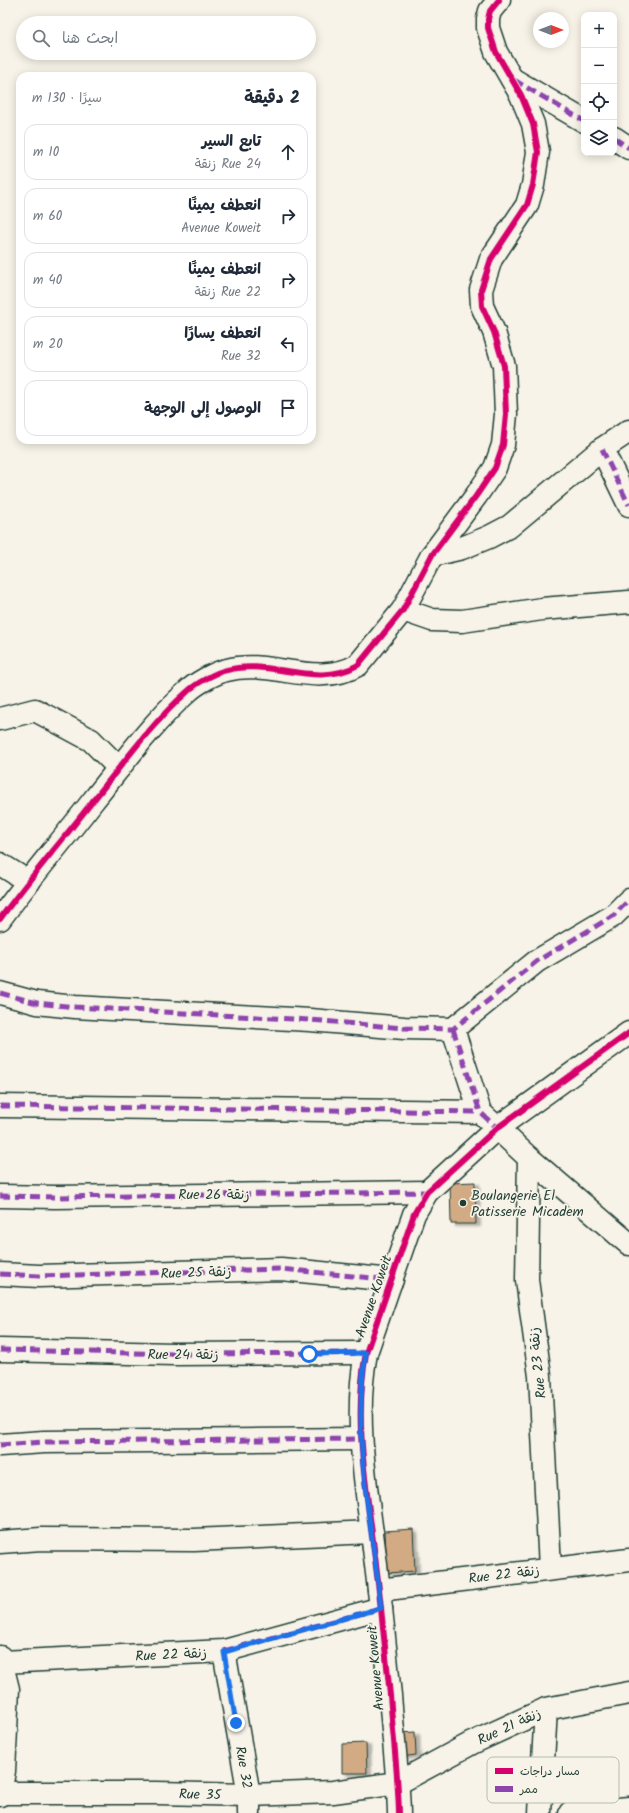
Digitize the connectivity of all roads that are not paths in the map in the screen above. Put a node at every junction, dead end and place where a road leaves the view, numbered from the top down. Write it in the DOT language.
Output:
graph roads {
  1 [pos="499,0"];
  2 [pos="511,78"];
  3 [pos="582,120"];
  4 [pos="617,140"];
  5 [pos="629,148"];
  6 [pos="629,431"];
  7 [pos="602,450"];
  8 [pos="629,505"];
  9 [pos="432,555"];
  10 [pos="629,602"];
  11 [pos="403,610"];
  12 [pos="0,719"];
  13 [pos="119,768"];
  14 [pos="0,864"];
  15 [pos="29,882"];
  16 [pos="629,900"];
  17 [pos="0,919"];
  18 [pos="0,994"];
  19 [pos="453,1029"];
  20 [pos="627,1037"];
  21 [pos="0,1106"];
  22 [pos="480,1112"];
  23 [pos="497,1128"];
  24 [pos="529,1158"];
  25 [pos="428,1192"];
  26 [pos="0,1196"];
  27 [pos="629,1244"];
  28 [pos="0,1274"];
  29 [pos="392,1280"];
  30 [pos="0,1350"];
  31 [pos="366,1353"];
  32 [pos="361,1439"];
  33 [pos="0,1446"];
  34 [pos="372,1532"];
  35 [pos="0,1542"];
  36 [pos="629,1560"];
  37 [pos="550,1568"];
  38 [pos="380,1599"];
  39 [pos="224,1652"];
  40 [pos="1,1660"];
  41 [pos="629,1693"];
  42 [pos="546,1709"];
  43 [pos="543,1757"];
  44 [pos="398,1782"];
  45 [pos="0,1794"];
  46 [pos="541,1803"];
  47 [pos="249,1804"];
  48 [pos="629,1808"];
  49 [pos="399,1813"];
  50 [pos="540,1813"];
  51 [pos="570,1813"];
  1 -- 2 [label="street"];
  2 -- 3 [label="street"];
  2 -- 9 [label="street"];
  4 -- 5 [label="street"];
  6 -- 7 [label="street"];
  7 -- 8 [label="street"];
  7 -- 9 [label="street"];
  9 -- 11 [label="street"];
  10 -- 11 [label="street"];
  11 -- 13 [label="street"];
  12 -- 13 [label="street"];
  13 -- 15 [label="street"];
  14 -- 15 [label="street"];
  15 -- 17 [label="street"];
  16 -- 19 [label="street"];
  18 -- 19 [label="street"];
  19 -- 22 [label="street"];
  20 -- 23 [label="street, Avenue Koweit"];
  21 -- 22 [label="street"];
  22 -- 23 [label="street"];
  23 -- 24 [label="street"];
  23 -- 25 [label="street, Avenue Koweit"];
  24 -- 27 [label="street"];
  24 -- 37 [label="street, Rue 23 زنقة"];
  25 -- 26 [label="street, Rue 26 زنقة"];
  25 -- 29 [label="street, Avenue Koweit"];
  28 -- 29 [label="street, Rue 25 زنقة"];
  29 -- 31 [label="street, Avenue Koweit"];
  30 -- 31 [label="street, Rue 24 زنقة"];
  31 -- 32 [label="street, Avenue Koweit"];
  32 -- 33 [label="street"];
  32 -- 34 [label="street, Avenue Koweit"];
  34 -- 35 [label="street"];
  34 -- 38 [label="street, Avenue Koweit"];
  36 -- 37 [label="street, Rue 22 زنقة"];
  37 -- 38 [label="street, Rue 22 زنقة"];
  38 -- 39 [label="street, Rue 22 زنقة"];
  38 -- 44 [label="street, Avenue Koweit"];
  39 -- 40 [label="street, Rue 22 زنقة"];
  39 -- 47 [label="street, Rue 32"];
  40 -- 45 [label="street"];
  41 -- 42 [label="street, Rue 21 زنقة"];
  42 -- 43 [label="street"];
  42 -- 44 [label="street, Rue 21 زنقة"];
  44 -- 47 [label="street, Rue 35"];
  44 -- 49 [label="street, Avenue Koweit"];
  45 -- 47 [label="street, Rue 35"];
  46 -- 50 [label="street"];
  48 -- 51 [label="street"];
}
